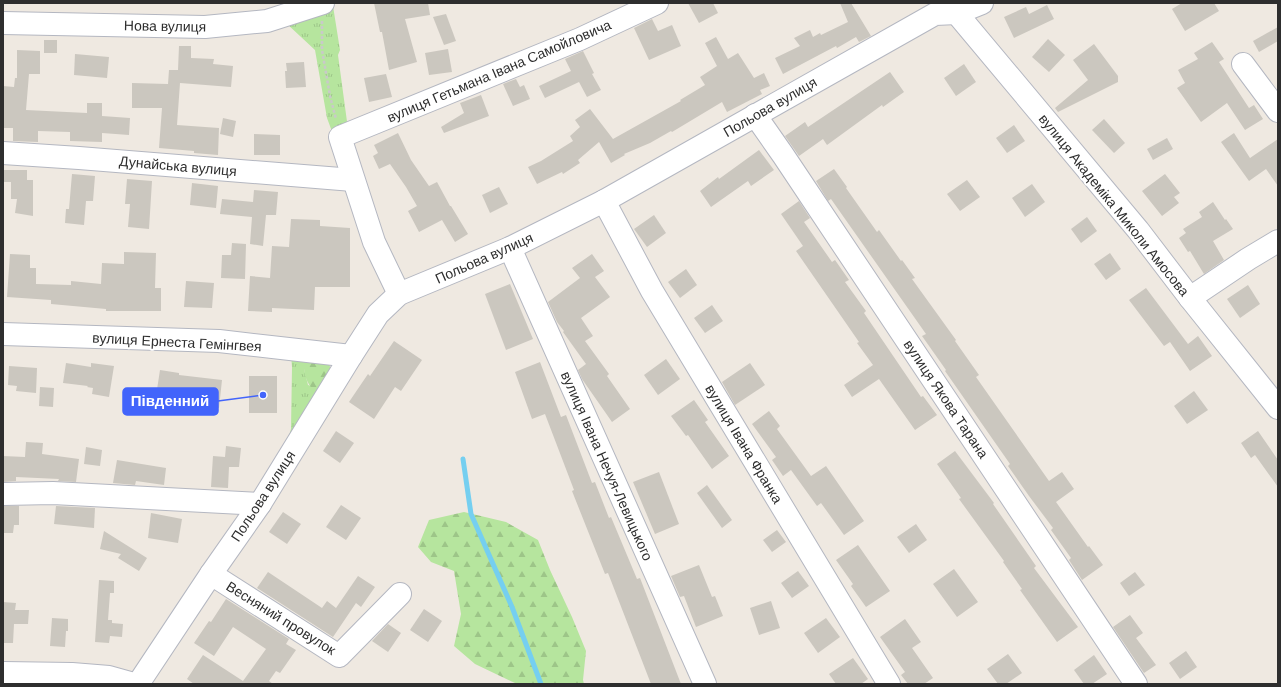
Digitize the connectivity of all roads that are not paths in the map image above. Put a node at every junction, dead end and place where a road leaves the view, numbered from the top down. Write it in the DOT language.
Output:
graph roads {
  1 [pos="322,3"];
  2 [pos="657,3"];
  3 [pos="982,3"];
  4 [pos="953,8"];
  5 [pos="3,23"];
  6 [pos="1244,64"];
  7 [pos="1278,111"];
  8 [pos="756,116"];
  9 [pos="3,153"];
  10 [pos="353,180"];
  11 [pos="604,201"];
  12 [pos="1278,241"];
  13 [pos="510,248"];
  14 [pos="399,294"];
  15 [pos="1190,298"];
  16 [pos="3,334"];
  17 [pos="351,356"];
  18 [pos="1278,408"];
  19 [pos="3,494"];
  20 [pos="260,504"];
  21 [pos="211,574"];
  22 [pos="400,594"];
  23 [pos="3,673"];
  24 [pos="134,684"];
  25 [pos="138,684"];
  26 [pos="705,684"];
  27 [pos="889,684"];
  28 [pos="1136,684"];
  1 -- 5 [label="street, Нова вулиця"];
  2 -- 10 [label="street, вулиця Гетьмана Івана Самойловича"];
  3 -- 4 [label="street, Польова вулиця"];
  4 -- 8 [label="street, Польова вулиця"];
  4 -- 15 [label="street, вулиця Академіка Миколи Амосова"];
  6 -- 7 [label="street"];
  8 -- 11 [label="street, Польова вулиця"];
  8 -- 28 [label="street, вулиця Якова Тарана"];
  9 -- 10 [label="street, Дунайська вулиця"];
  10 -- 14 [label="street"];
  11 -- 13 [label="street, Польова вулиця"];
  11 -- 27 [label="street, вулиця Івана Франка"];
  12 -- 15 [label="street"];
  13 -- 14 [label="street, Польова вулиця"];
  13 -- 26 [label="street, вулиця Івана Нечуя-Левицького"];
  14 -- 17 [label="street, Польова вулиця"];
  15 -- 18 [label="street, вулиця Академіка Миколи Амосова"];
  16 -- 17 [label="street, вулиця Ернеста Гемінгвея"];
  17 -- 20 [label="street, Польова вулиця"];
  19 -- 20 [label="street"];
  20 -- 21 [label="street, Польова вулиця"];
  21 -- 22 [label="street, Весняний провулок"];
  21 -- 25 [label="street, Польова вулиця"];
  23 -- 24 [label="street"];
}
